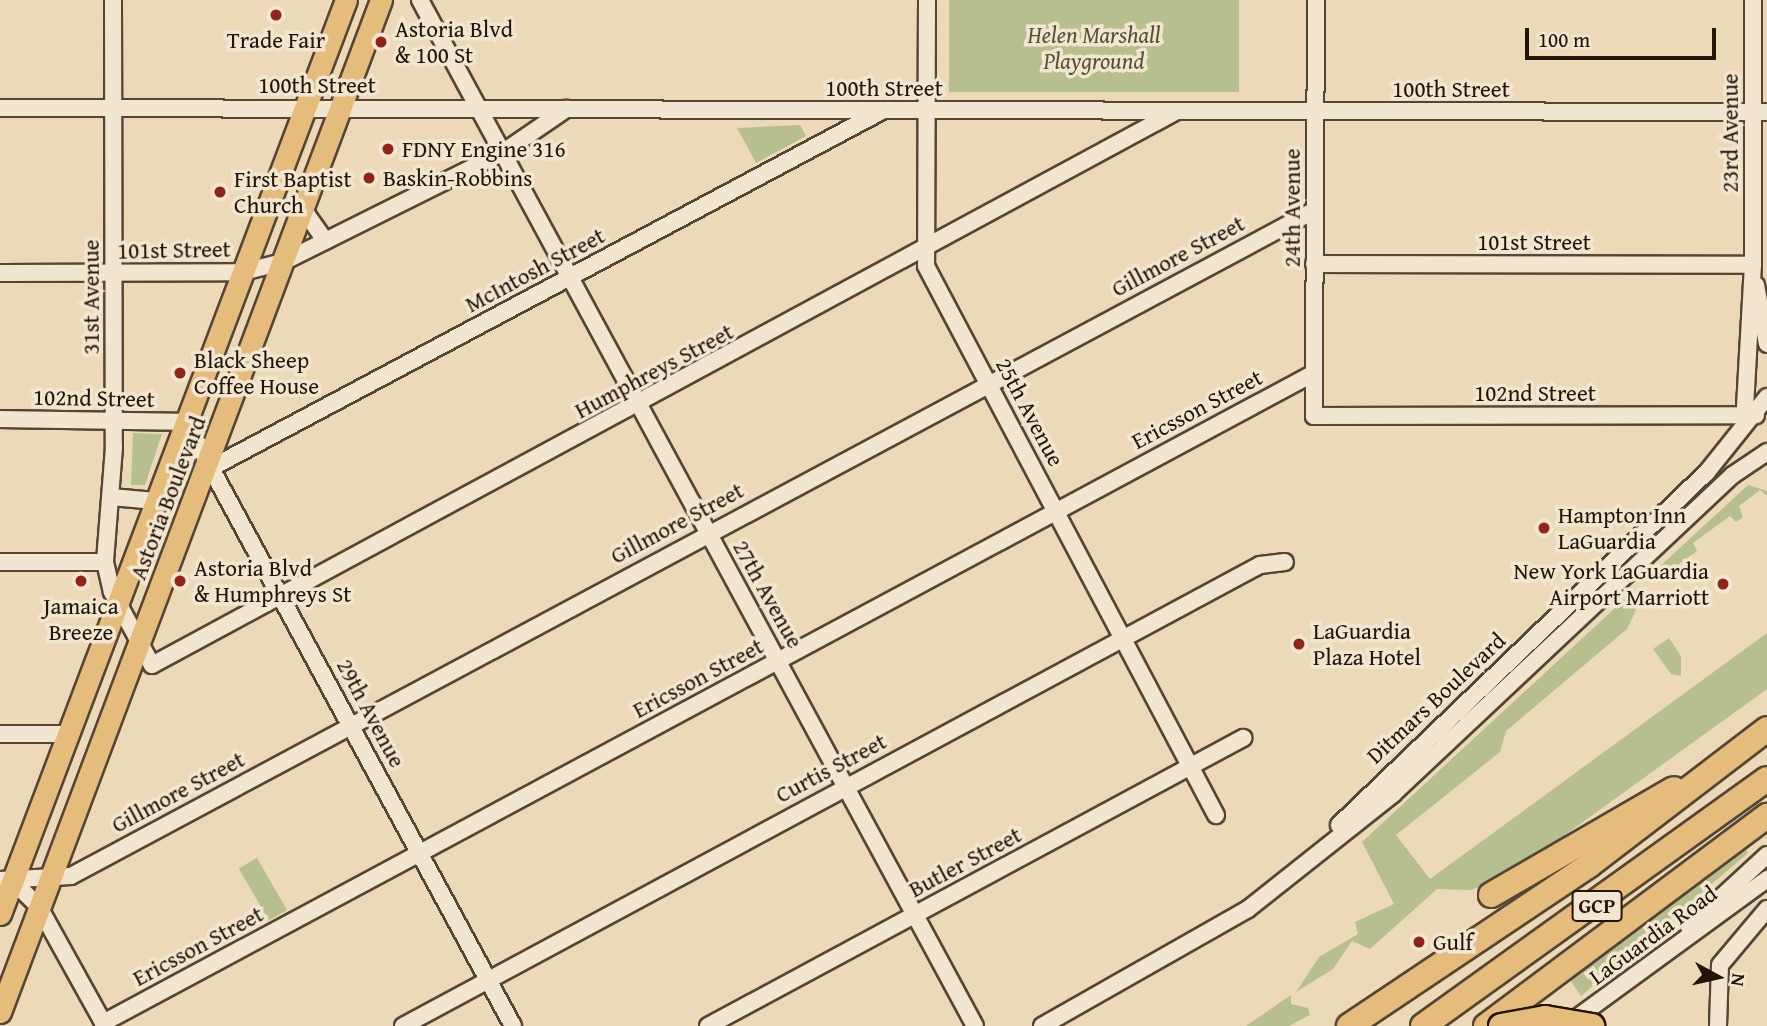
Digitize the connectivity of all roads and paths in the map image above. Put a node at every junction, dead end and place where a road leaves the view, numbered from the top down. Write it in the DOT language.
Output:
graph roads {
  1 [pos="113,0"];
  2 [pos="346,0"];
  3 [pos="381,0"];
  4 [pos="420,0"];
  5 [pos="927,0"];
  6 [pos="1315,0"];
  7 [pos="1753,0"];
  8 [pos="304,107"];
  9 [pos="341,107"];
  10 [pos="0,108"];
  11 [pos="477,108"];
  12 [pos="113,109"];
  13 [pos="566,109"];
  14 [pos="820,111"];
  15 [pos="882,111"];
  16 [pos="926,111"];
  17 [pos="1175,112"];
  18 [pos="1315,112"];
  19 [pos="1760,112"];
  20 [pos="826,141"];
  21 [pos="502,153"];
  22 [pos="303,209"];
  23 [pos="1315,210"];
  24 [pos="325,242"];
  25 [pos="926,250"];
  26 [pos="1314,264"];
  27 [pos="1753,265"];
  28 [pos="263,268"];
  29 [pos="0,273"];
  30 [pos="113,274"];
  31 [pos="570,277"];
  32 [pos="1767,344"];
  33 [pos="1314,373"];
  34 [pos="988,382"];
  35 [pos="1767,397"];
  36 [pos="639,405"];
  37 [pos="1314,416"];
  38 [pos="0,419"];
  39 [pos="114,420"];
  40 [pos="1748,420"];
  41 [pos="186,422"];
  42 [pos="1767,452"];
  43 [pos="209,469"];
  44 [pos="111,497"];
  45 [pos="156,501"];
  46 [pos="1055,509"];
  47 [pos="708,532"];
  48 [pos="0,562"];
  49 [pos="105,562"];
  50 [pos="1284,562"];
  51 [pos="115,598"];
  52 [pos="282,599"];
  53 [pos="1124,639"];
  54 [pos="141,642"];
  55 [pos="778,660"];
  56 [pos="152,664"];
  57 [pos="352,723"];
  58 [pos="1767,729"];
  59 [pos="0,734"];
  60 [pos="70,734"];
  61 [pos="1243,738"];
  62 [pos="1191,766"];
  63 [pos="1716,769"];
  64 [pos="1767,779"];
  65 [pos="846,785"];
  66 [pos="1216,815"];
  67 [pos="1767,816"];
  68 [pos="419,853"];
  69 [pos="1313,853"];
  70 [pos="1767,855"];
  71 [pos="1767,879"];
  72 [pos="6,880"];
  73 [pos="56,880"];
  74 [pos="1491,895"];
  75 [pos="39,907"];
  76 [pos="1767,909"];
  77 [pos="0,914"];
  78 [pos="917,914"];
  79 [pos="1661,953"];
  80 [pos="488,981"];
  81 [pos="0,1012"];
  82 [pos="104,1024"];
  83 [pos="403,1026"];
  84 [pos="513,1026"];
  85 [pos="708,1026"];
  86 [pos="975,1026"];
  87 [pos="1042,1026"];
  88 [pos="1349,1026"];
  89 [pos="1423,1026"];
  90 [pos="1486,1026"];
  91 [pos="1501,1026"];
  92 [pos="1565,1026"];
  93 [pos="1592,1026"];
  94 [pos="1718,1026"];
  1 -- 12 [label="street, 31st Avenue"];
  2 -- 8 [label="main road, Astoria Boulevard"];
  3 -- 9 [label="main road, Astoria Boulevard"];
  4 -- 11 [label="street, 27th Avenue"];
  5 -- 16 [label="street, 25th Avenue"];
  6 -- 18 [label="street, 24th Avenue"];
  7 -- 19 [label="street, 23rd Avenue"];
  8 -- 9 [label="street, 100th Street"];
  8 -- 12 [label="street, 100th Street"];
  8 -- 28 [label="main road, Astoria Boulevard"];
  9 -- 11 [label="street, 100th Street"];
  9 -- 22 [label="main road, Astoria Boulevard"];
  10 -- 12 [label="street, 100th Street"];
  11 -- 13 [label="street, 100th Street"];
  11 -- 21 [label="street, 27th Avenue"];
  12 -- 30 [label="street, 31st Avenue"];
  13 -- 14 [label="street, 100th Street"];
  13 -- 21 [label="street"];
  14 -- 15 [label="street, 100th Street"];
  14 -- 20 [label="street"];
  15 -- 16 [label="street, 100th Street"];
  15 -- 20 [label="street, McIntosh Street"];
  16 -- 17 [label="street, 100th Street"];
  16 -- 25 [label="street, 25th Avenue"];
  17 -- 18 [label="street, 100th Street"];
  17 -- 25 [label="street, Humphreys Street"];
  18 -- 19 [label="street, 100th Street"];
  18 -- 23 [label="street, 24th Avenue"];
  19 -- 27 [label="street, 23rd Avenue"];
  20 -- 31 [label="street, McIntosh Street"];
  21 -- 24 [label="street"];
  21 -- 31 [label="street, 27th Avenue"];
  22 -- 24 [label="street"];
  22 -- 28 [label="main road, Astoria Boulevard"];
  23 -- 26 [label="street, 24th Avenue"];
  23 -- 34 [label="street, Gillmore Street"];
  24 -- 28 [label="street"];
  25 -- 34 [label="street, 25th Avenue"];
  25 -- 36 [label="street, Humphreys Street"];
  26 -- 27 [label="street, 101st Street"];
  26 -- 33 [label="street, 24th Avenue"];
  27 -- 32 [label="street, 23rd Avenue"];
  27 -- 40 [label="street, 23rd Avenue"];
  28 -- 30 [label="street, 101st Street"];
  28 -- 41 [label="main road, Astoria Boulevard"];
  28 -- 43 [label="main road, Astoria Boulevard"];
  29 -- 30 [label="street, 101st Street"];
  30 -- 39 [label="street, 31st Avenue"];
  31 -- 36 [label="street, 27th Avenue"];
  31 -- 43 [label="street, McIntosh Street"];
  33 -- 37 [label="street, 24th Avenue"];
  33 -- 46 [label="street, Ericsson Street"];
  34 -- 46 [label="street, 25th Avenue"];
  34 -- 47 [label="street, Gillmore Street"];
  35 -- 40 [label="street, Ditmars Boulevard"];
  36 -- 47 [label="street, 27th Avenue"];
  36 -- 52 [label="street, Humphreys Street"];
  37 -- 40 [label="street, 102nd Street"];
  38 -- 39 [label="street, 102nd Street"];
  39 -- 41 [label="street, 102nd Street"];
  39 -- 44 [label="street, 31st Avenue"];
  40 -- 69 [label="street, Ditmars Boulevard"];
  41 -- 43 [label="street, 29th Avenue"];
  41 -- 45 [label="main road, Astoria Boulevard"];
  42 -- 69 [label="street, Ditmars Boulevard"];
  43 -- 52 [label="street, 29th Avenue"];
  43 -- 54 [label="main road, Astoria Boulevard"];
  44 -- 45 [label="street"];
  44 -- 49 [label="street, 31st Avenue"];
  45 -- 51 [label="main road, Astoria Boulevard"];
  46 -- 53 [label="street, 25th Avenue"];
  46 -- 55 [label="street, Ericsson Street"];
  47 -- 55 [label="street, 27th Avenue"];
  47 -- 57 [label="street, Gillmore Street"];
  48 -- 49 [label="street"];
  49 -- 51 [label="street, 31st Avenue"];
  50 -- 53 [label="street, Curtis Street"];
  51 -- 54 [label="street, 31st Avenue"];
  51 -- 60 [label="main road, Astoria Boulevard"];
  52 -- 56 [label="street, Humphreys Street"];
  52 -- 57 [label="street, 29th Avenue"];
  53 -- 62 [label="street, 25th Avenue"];
  53 -- 65 [label="street, Curtis Street"];
  54 -- 56 [label="street, 31st Avenue"];
  54 -- 73 [label="main road, Astoria Boulevard"];
  55 -- 65 [label="street, 27th Avenue"];
  55 -- 68 [label="street, Ericsson Street"];
  57 -- 68 [label="street, 29th Avenue"];
  57 -- 73 [label="street, Gillmore Street"];
  58 -- 63 [label="highway, GCP"];
  59 -- 60 [label="street"];
  60 -- 72 [label="main road, Astoria Boulevard"];
  61 -- 62 [label="street, Butler Street"];
  62 -- 66 [label="street, 25th Avenue"];
  62 -- 78 [label="street, Butler Street"];
  63 -- 74 [label="highway"];
  63 -- 88 [label="highway, GCP"];
  64 -- 89 [label="highway, GCP"];
  65 -- 78 [label="street, 27th Avenue"];
  65 -- 80 [label="street, Curtis Street"];
  67 -- 90 [label="highway"];
  68 -- 80 [label="street, 29th Avenue"];
  68 -- 82 [label="street, Ericsson Street"];
  69 -- 87 [label="street, Ditmars Boulevard"];
  70 -- 79 [label="street"];
  71 -- 79 [label="street, LaGuardia Road"];
  72 -- 73 [label="street"];
  72 -- 75 [label="street"];
  72 -- 77 [label="main road, Astoria Boulevard"];
  73 -- 75 [label="main road, Astoria Boulevard"];
  75 -- 81 [label="main road, Astoria Boulevard"];
  75 -- 82 [label="street"];
  76 -- 94 [label="street"];
  78 -- 85 [label="street, Butler Street"];
  78 -- 86 [label="street, 27th Avenue"];
  79 -- 92 [label="street, LaGuardia Road"];
  80 -- 83 [label="street, Curtis Street"];
  80 -- 84 [label="street, 29th Avenue"];
  91 -- 93 [label="highway, bridge"];
}
